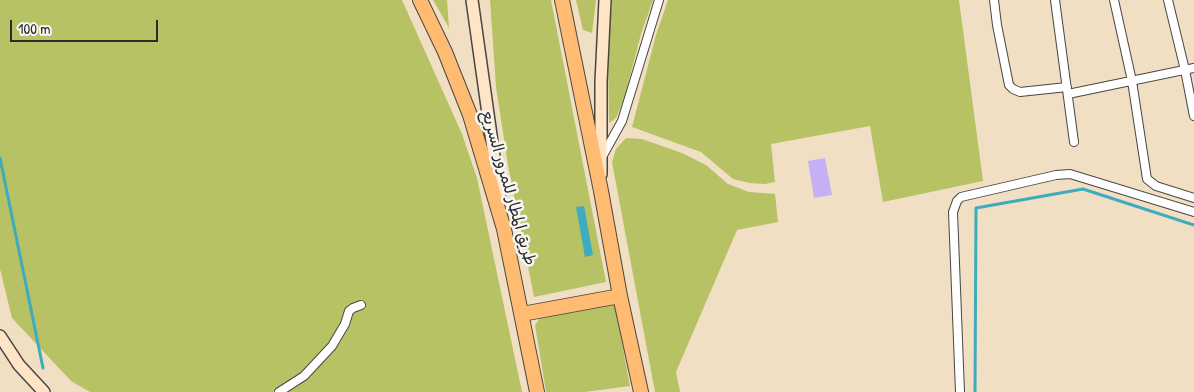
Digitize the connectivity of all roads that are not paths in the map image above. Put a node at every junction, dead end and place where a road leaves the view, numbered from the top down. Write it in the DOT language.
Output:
graph roads {
  1 [pos="420,0"];
  2 [pos="472,0"];
  3 [pos="562,0"];
  4 [pos="605,0"];
  5 [pos="659,0"];
  6 [pos="994,0"];
  7 [pos="1055,0"];
  8 [pos="1114,0"];
  9 [pos="1168,0"];
  10 [pos="1194,68"];
  11 [pos="1185,70"];
  12 [pos="1132,81"];
  13 [pos="1068,91"];
  14 [pos="1194,116"];
  15 [pos="1074,142"];
  16 [pos="601,159"];
  17 [pos="601,191"];
  18 [pos="1194,198"];
  19 [pos="1194,212"];
  20 [pos="504,229"];
  21 [pos="620,296"];
  22 [pos="361,305"];
  23 [pos="522,314"];
  24 [pos="0,336"];
  25 [pos="44,392"];
  26 [pos="279,392"];
  27 [pos="536,392"];
  28 [pos="641,392"];
  29 [pos="960,392"];
  1 -- 20 [label="highway, طريق المطار للمرور السريع"];
  2 -- 20 [label="street"];
  3 -- 17 [label="highway"];
  4 -- 16 [label="street"];
  5 -- 16 [label="street"];
  6 -- 13 [label="street"];
  7 -- 13 [label="street"];
  8 -- 12 [label="street"];
  9 -- 11 [label="street"];
  10 -- 11 [label="street"];
  11 -- 12 [label="street"];
  11 -- 14 [label="street"];
  12 -- 13 [label="street"];
  12 -- 18 [label="street"];
  13 -- 15 [label="street"];
  16 -- 17 [label="street"];
  17 -- 21 [label="highway"];
  19 -- 29 [label="street"];
  20 -- 23 [label="highway, طريق المطار للمرور السريع"];
  21 -- 23 [label="highway"];
  21 -- 28 [label="highway"];
  22 -- 26 [label="street"];
  23 -- 27 [label="highway, طريق المطار للمرور السريع"];
  24 -- 25 [label="street"];
}
